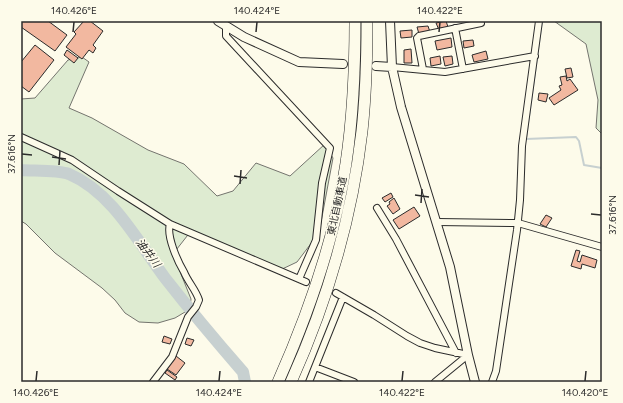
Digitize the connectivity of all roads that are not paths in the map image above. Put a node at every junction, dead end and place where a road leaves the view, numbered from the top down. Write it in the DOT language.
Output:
graph roads {
  1 [pos="218,21"];
  2 [pos="355,21"];
  3 [pos="367,21"];
  4 [pos="390,21"];
  5 [pos="539,21"];
  6 [pos="481,23"];
  7 [pos="226,26"];
  8 [pos="455,28"];
  9 [pos="535,56"];
  10 [pos="343,64"];
  11 [pos="376,66"];
  12 [pos="392,66"];
  13 [pos="423,69"];
  14 [pos="464,69"];
  15 [pos="21,137"];
  16 [pos="377,208"];
  17 [pos="437,222"];
  18 [pos="518,223"];
  19 [pos="170,224"];
  20 [pos="602,247"];
  21 [pos="299,279"];
  22 [pos="306,282"];
  23 [pos="336,293"];
  24 [pos="343,297"];
  25 [pos="456,353"];
  26 [pos="468,355"];
  27 [pos="315,367"];
  28 [pos="153,382"];
  29 [pos="278,382"];
  30 [pos="291,382"];
  31 [pos="309,382"];
  32 [pos="354,382"];
  33 [pos="435,382"];
  34 [pos="474,382"];
  35 [pos="492,382"];
  1 -- 7 [label="street"];
  2 -- 29 [label="highway, 東北自動車道"];
  3 -- 30 [label="highway, 東北自動車道"];
  4 -- 12 [label="street"];
  5 -- 9 [label="street"];
  6 -- 8 [label="street"];
  7 -- 10 [label="street"];
  7 -- 21 [label="street"];
  8 -- 13 [label="street"];
  8 -- 14 [label="street"];
  9 -- 14 [label="street"];
  9 -- 18 [label="street"];
  11 -- 12 [label="street"];
  12 -- 13 [label="street"];
  12 -- 17 [label="street"];
  13 -- 14 [label="street"];
  15 -- 19 [label="street"];
  16 -- 25 [label="street"];
  17 -- 18 [label="street"];
  17 -- 26 [label="street"];
  18 -- 20 [label="street"];
  18 -- 35 [label="street"];
  19 -- 21 [label="street"];
  19 -- 28 [label="street"];
  21 -- 22 [label="street"];
  23 -- 24 [label="street"];
  24 -- 25 [label="street"];
  24 -- 27 [label="street"];
  25 -- 26 [label="street"];
  26 -- 33 [label="street"];
  26 -- 34 [label="street"];
  27 -- 31 [label="street"];
  27 -- 32 [label="street"];
}
